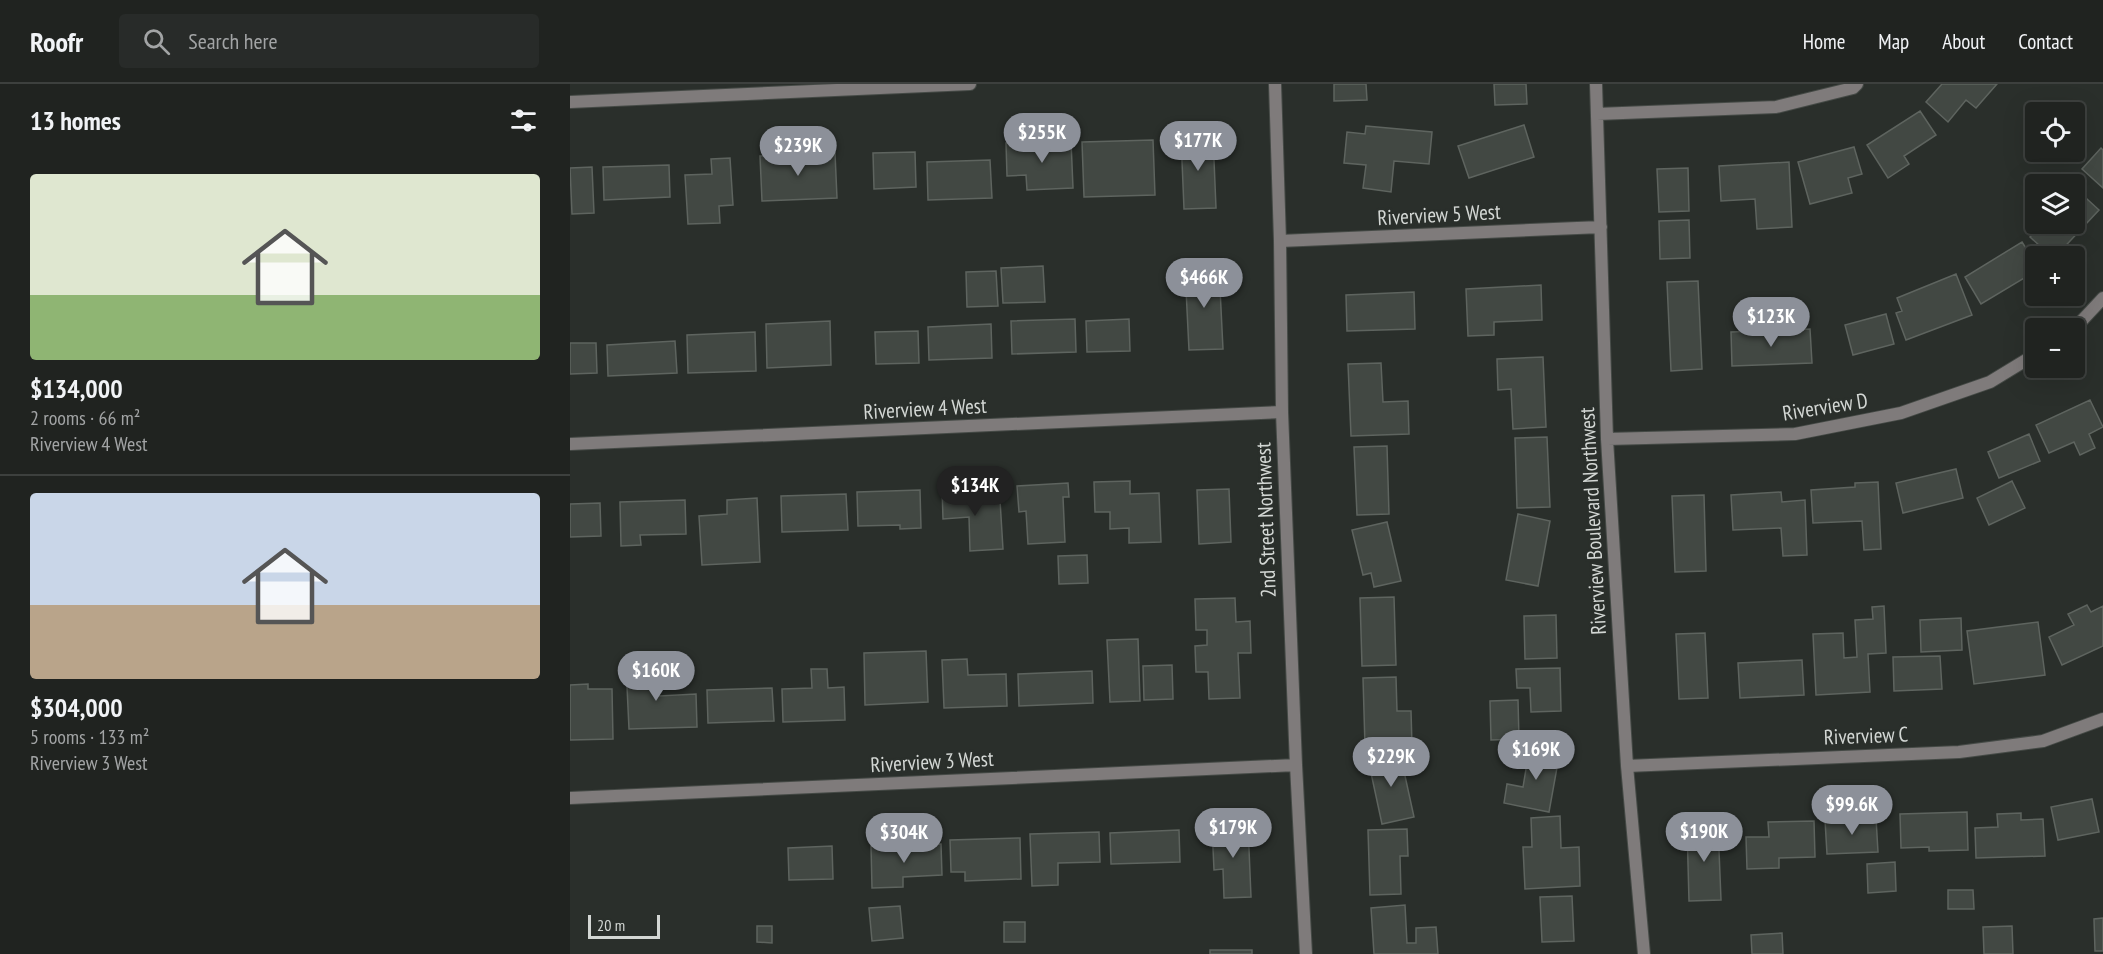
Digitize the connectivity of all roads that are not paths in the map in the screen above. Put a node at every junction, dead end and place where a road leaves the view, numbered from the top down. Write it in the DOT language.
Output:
graph roads {
  1 [pos="970,84"];
  2 [pos="1275,84"];
  3 [pos="1596,84"];
  4 [pos="1857,84"];
  5 [pos="570,102"];
  6 [pos="1598,114"];
  7 [pos="1601,227"];
  8 [pos="1280,242"];
  9 [pos="2103,298"];
  10 [pos="2084,318"];
  11 [pos="2025,361"];
  12 [pos="1282,412"];
  13 [pos="1607,439"];
  14 [pos="570,444"];
  15 [pos="2103,719"];
  16 [pos="1296,765"];
  17 [pos="1627,766"];
  18 [pos="570,798"];
  19 [pos="1306,954"];
  20 [pos="1644,954"];
  1 -- 5 [label="street"];
  2 -- 8 [label="street, 2nd Street Northwest"];
  3 -- 6 [label="street, Riverview Boulevard Northwest"];
  4 -- 6 [label="street"];
  6 -- 7 [label="street, Riverview Boulevard Northwest"];
  7 -- 8 [label="street, Riverview 5 West"];
  7 -- 13 [label="street, Riverview Boulevard Northwest"];
  8 -- 12 [label="street, 2nd Street Northwest"];
  9 -- 10 [label="street"];
  11 -- 13 [label="street, Riverview D"];
  12 -- 14 [label="street, Riverview 4 West"];
  12 -- 16 [label="street, 2nd Street Northwest"];
  13 -- 17 [label="street, Riverview Boulevard Northwest"];
  15 -- 17 [label="street, Riverview C"];
  16 -- 18 [label="street, Riverview 3 West"];
  16 -- 19 [label="street, 2nd Street Northwest"];
  17 -- 20 [label="street, Riverview Boulevard Northwest"];
}
